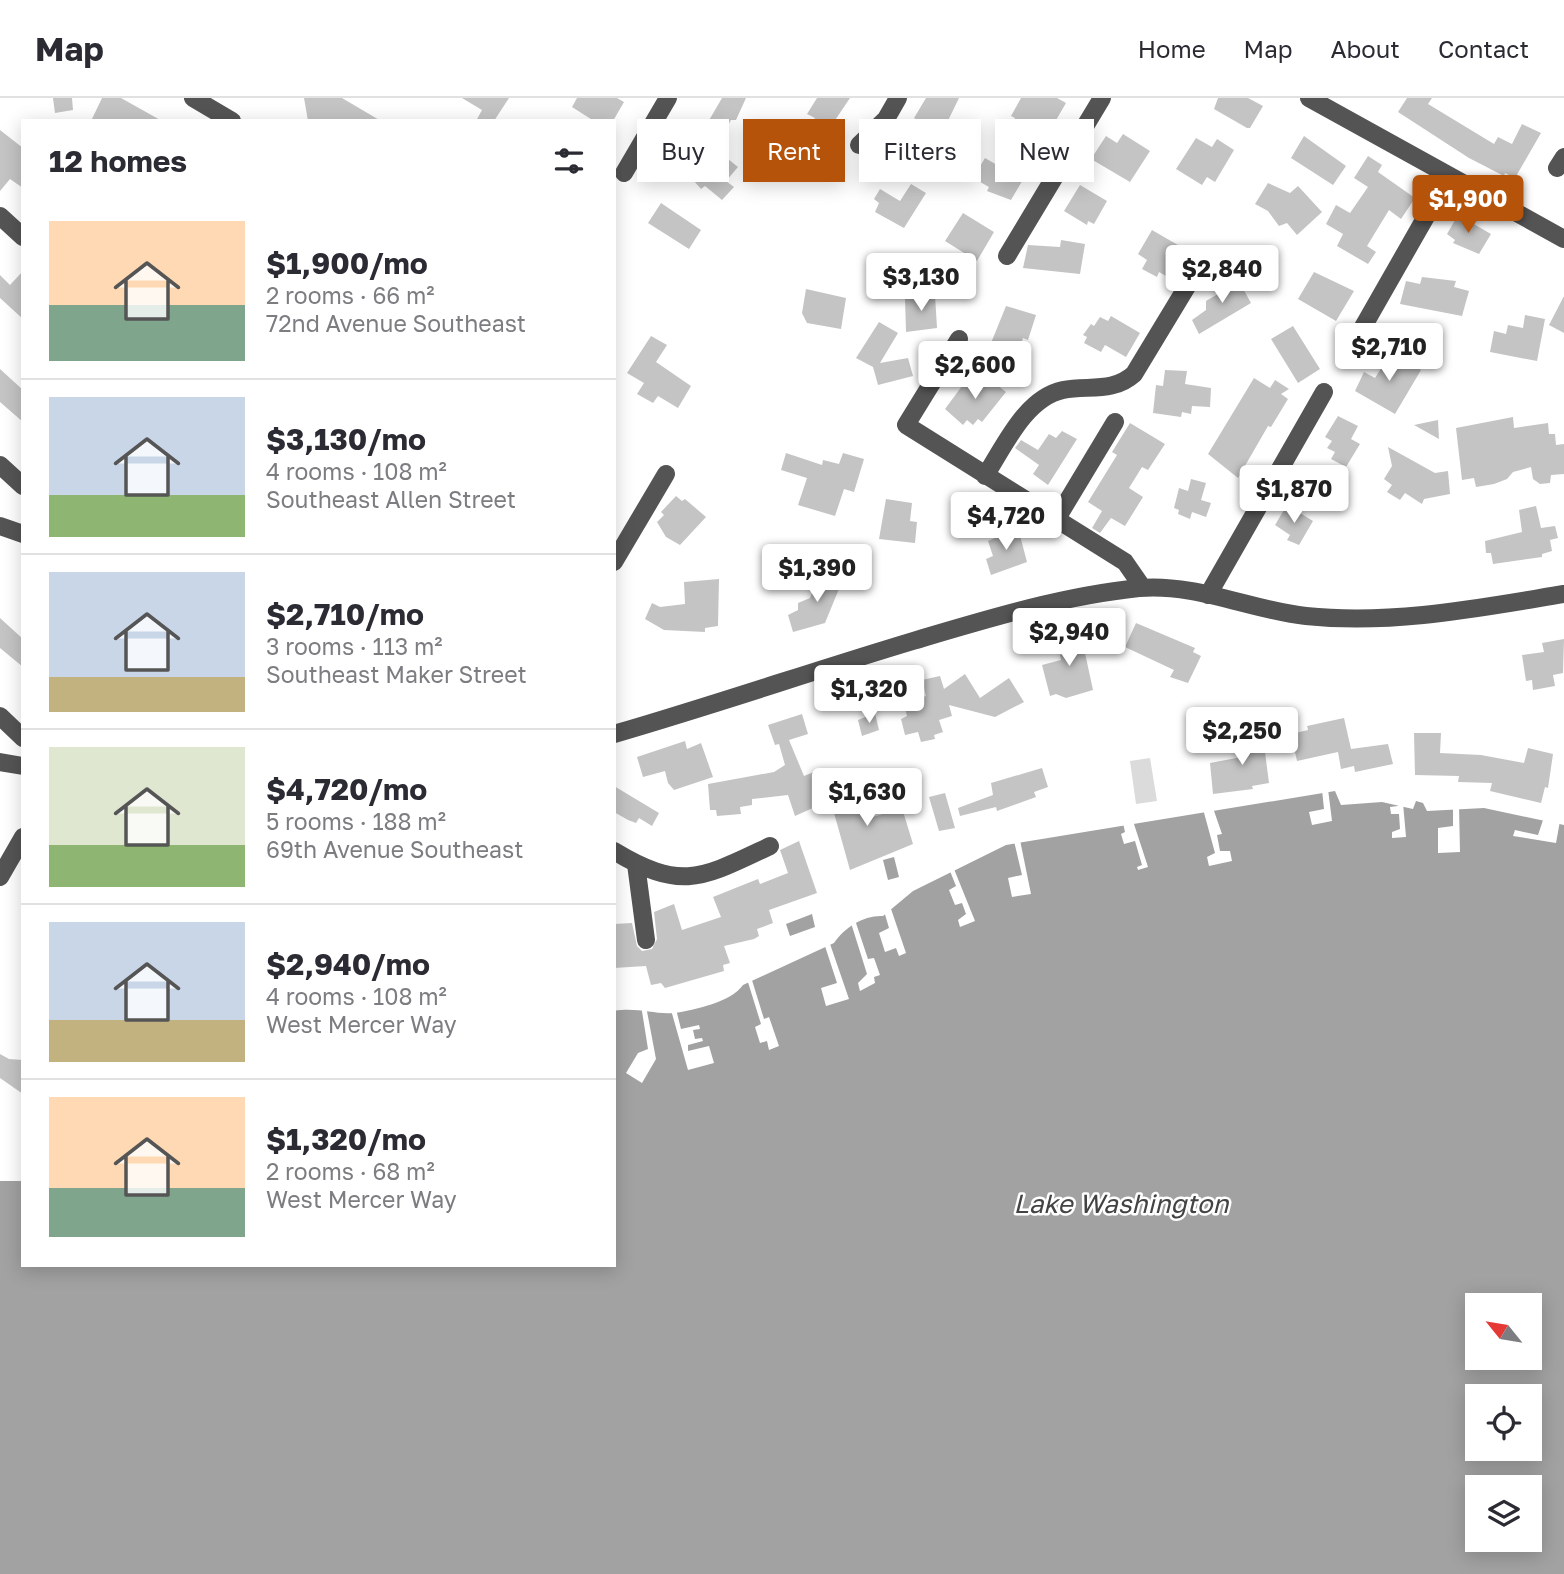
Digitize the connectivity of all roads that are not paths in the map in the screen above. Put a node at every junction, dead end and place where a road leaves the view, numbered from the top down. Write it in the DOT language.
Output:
graph roads {
  1 [pos="194,98"];
  2 [pos="668,98"];
  3 [pos="898,98"];
  4 [pos="1102,98"];
  5 [pos="1309,98"];
  6 [pos="230,119"];
  7 [pos="886,119"];
  8 [pos="624,173"];
  9 [pos="1440,173"];
  10 [pos="0,216"];
  11 [pos="21,235"];
  12 [pos="1564,239"];
  13 [pos="1206,255"];
  14 [pos="1007,256"];
  15 [pos="959,339"];
  16 [pos="1355,341"];
  17 [pos="1324,392"];
  18 [pos="1115,422"];
  19 [pos="0,465"];
  20 [pos="666,474"];
  21 [pos="985,476"];
  22 [pos="21,484"];
  23 [pos="1056,520"];
  24 [pos="0,526"];
  25 [pos="21,533"];
  26 [pos="616,559"];
  27 [pos="1143,588"];
  28 [pos="1564,594"];
  29 [pos="1208,595"];
  30 [pos="0,716"];
  31 [pos="616,733"];
  32 [pos="21,736"];
  33 [pos="0,762"];
  34 [pos="21,766"];
  35 [pos="21,840"];
  36 [pos="770,846"];
  37 [pos="616,852"];
  38 [pos="636,864"];
  39 [pos="0,877"];
  40 [pos="646,940"];
  1 -- 6 [label="street"];
  2 -- 8 [label="street"];
  3 -- 7 [label="street"];
  4 -- 14 [label="street"];
  5 -- 9 [label="street"];
  9 -- 12 [label="street"];
  9 -- 16 [label="street"];
  10 -- 11 [label="street"];
  13 -- 21 [label="street"];
  15 -- 21 [label="street"];
  17 -- 29 [label="street"];
  18 -- 23 [label="street"];
  19 -- 22 [label="street"];
  20 -- 26 [label="street"];
  21 -- 23 [label="street"];
  23 -- 27 [label="street"];
  24 -- 25 [label="street"];
  27 -- 29 [label="street"];
  27 -- 31 [label="street"];
  28 -- 29 [label="street"];
  30 -- 32 [label="street"];
  33 -- 34 [label="street"];
  35 -- 39 [label="street"];
  36 -- 38 [label="street"];
  37 -- 38 [label="street"];
  38 -- 40 [label="street"];
}
